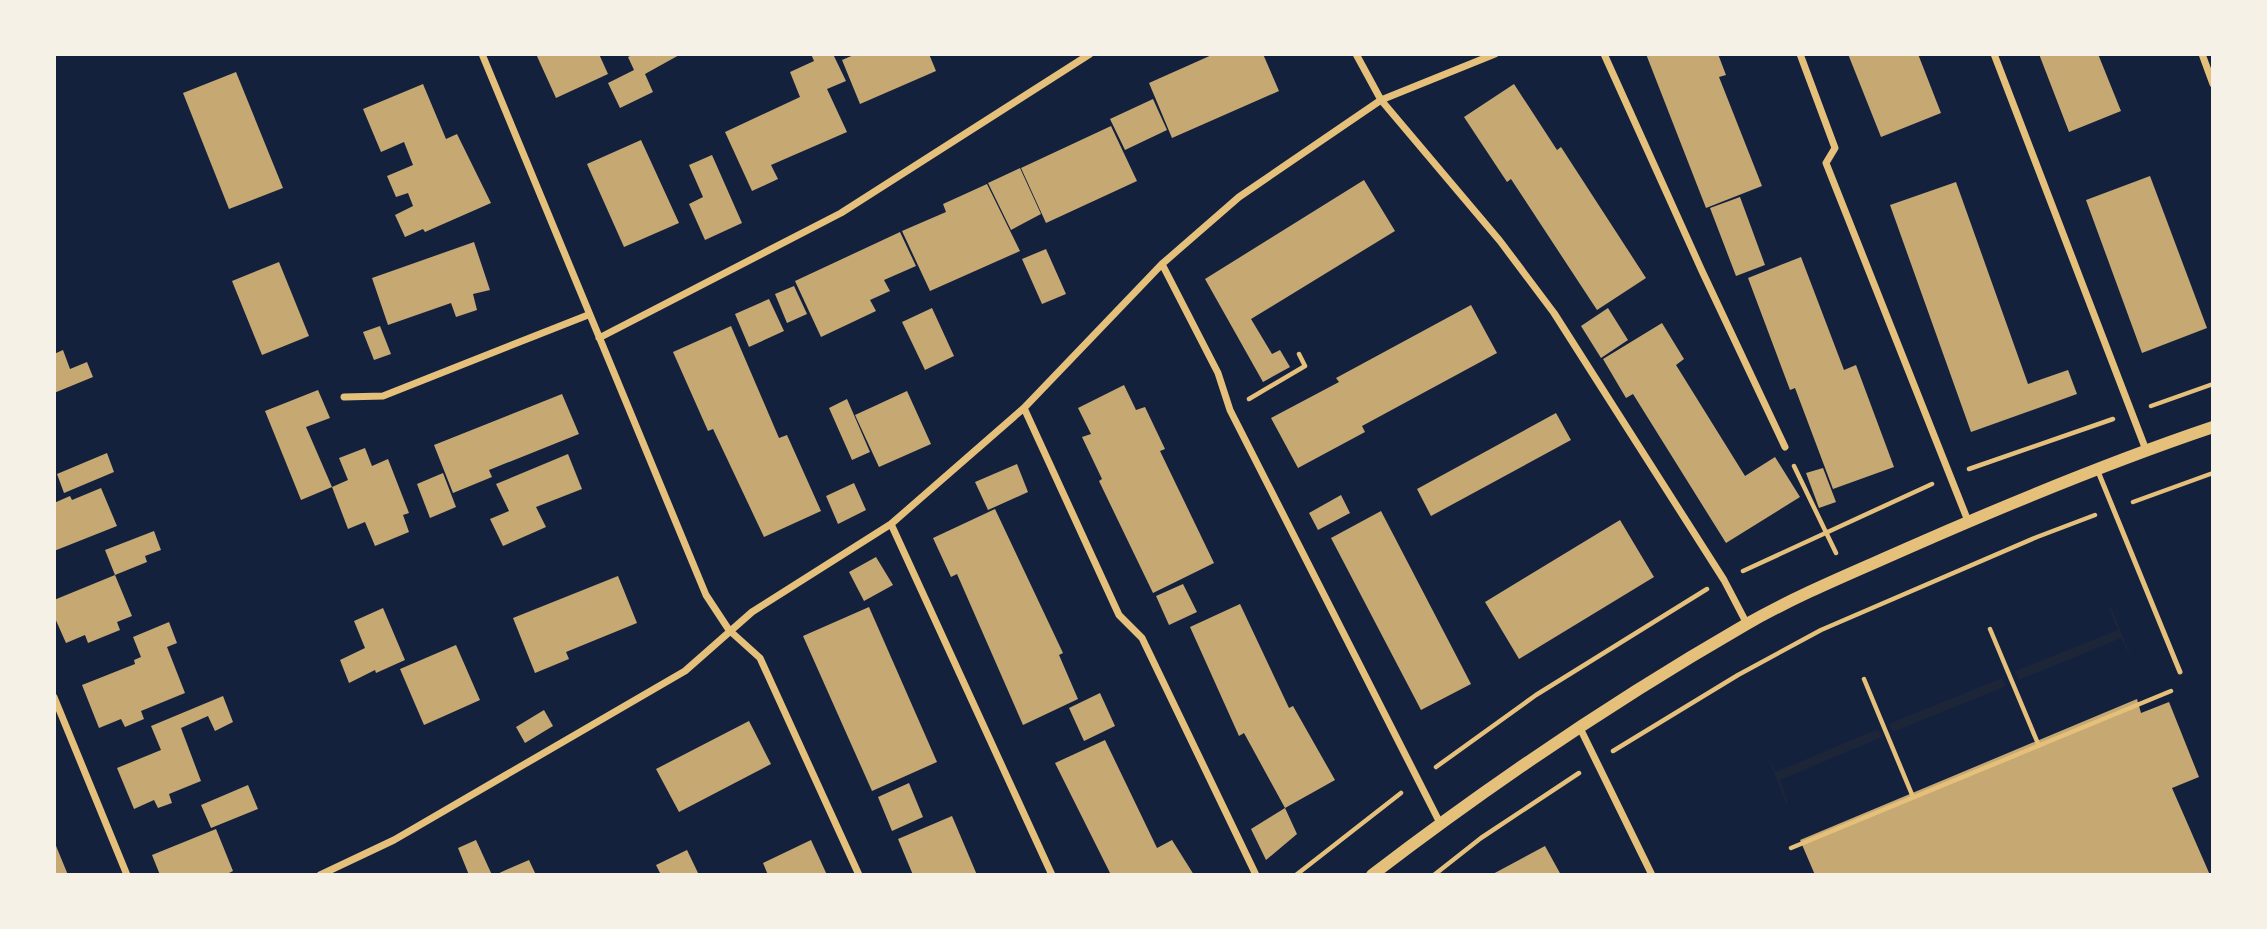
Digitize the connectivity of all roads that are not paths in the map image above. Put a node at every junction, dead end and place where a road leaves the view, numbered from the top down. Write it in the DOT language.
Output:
graph roads {
  1 [pos="482,54"];
  2 [pos="1090,54"];
  3 [pos="1356,54"];
  4 [pos="1495,54"];
  5 [pos="1604,54"];
  6 [pos="1800,54"];
  7 [pos="1994,54"];
  8 [pos="2202,54"];
  9 [pos="2213,84"];
  10 [pos="1381,100"];
  11 [pos="1162,264"];
  12 [pos="588,314"];
  13 [pos="598,338"];
  14 [pos="344,397"];
  15 [pos="1024,408"];
  16 [pos="2213,427"];
  17 [pos="1785,447"];
  18 [pos="2146,450"];
  19 [pos="2097,469"];
  20 [pos="1968,521"];
  21 [pos="891,524"];
  22 [pos="1747,624"];
  23 [pos="729,630"];
  24 [pos="2180,673"];
  25 [pos="54,697"];
  26 [pos="1579,726"];
  27 [pos="1440,823"];
  28 [pos="127,875"];
  29 [pos="320,875"];
  30 [pos="859,875"];
  31 [pos="1052,875"];
  32 [pos="1256,875"];
  33 [pos="1372,875"];
  34 [pos="1652,875"];
  1 -- 12 [label="street"];
  2 -- 13 [label="street"];
  3 -- 10 [label="street"];
  4 -- 10 [label="street"];
  5 -- 17 [label="street"];
  6 -- 20 [label="street"];
  7 -- 18 [label="street"];
  8 -- 9 [label="street"];
  10 -- 11 [label="street"];
  10 -- 22 [label="street"];
  11 -- 15 [label="street"];
  11 -- 27 [label="street"];
  12 -- 13 [label="street"];
  12 -- 14 [label="street"];
  13 -- 23 [label="street"];
  15 -- 21 [label="street"];
  15 -- 32 [label="street"];
  16 -- 18 [label="street"];
  18 -- 19 [label="street"];
  19 -- 20 [label="street"];
  19 -- 24 [label="lane"];
  20 -- 22 [label="street"];
  21 -- 23 [label="street"];
  21 -- 31 [label="street"];
  22 -- 26 [label="street"];
  23 -- 29 [label="street"];
  23 -- 30 [label="street"];
  25 -- 28 [label="street"];
  26 -- 27 [label="street"];
  26 -- 34 [label="street"];
  27 -- 33 [label="street"];
}
